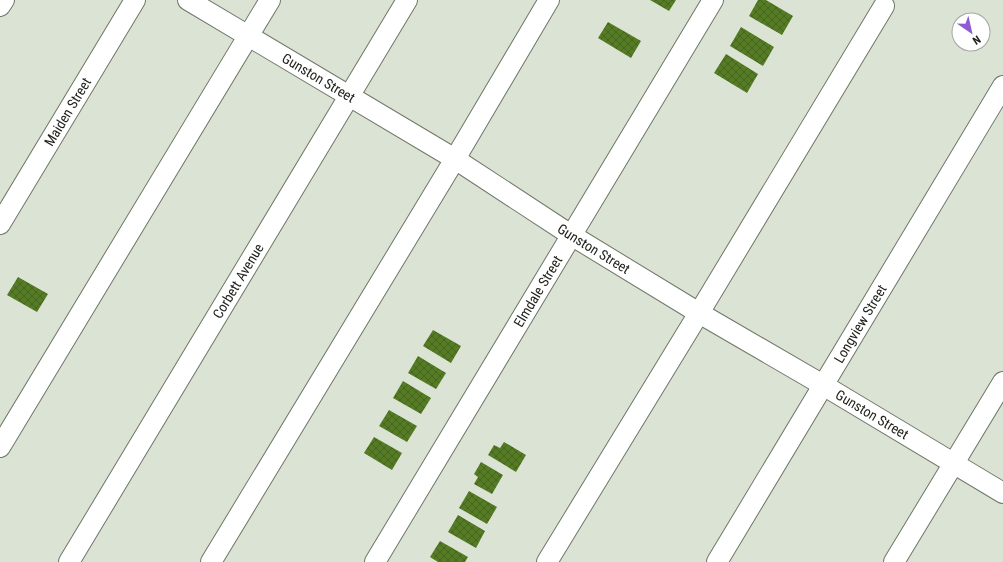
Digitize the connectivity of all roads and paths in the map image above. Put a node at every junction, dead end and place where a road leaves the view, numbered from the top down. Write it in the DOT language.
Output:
graph roads {
  1 [pos="4,0"];
  2 [pos="135,0"];
  3 [pos="188,0"];
  4 [pos="270,0"];
  5 [pos="407,0"];
  6 [pos="549,0"];
  7 [pos="713,0"];
  8 [pos="0,6"];
  9 [pos="884,6"];
  10 [pos="248,36"];
  11 [pos="1003,86"];
  12 [pos="350,96"];
  13 [pos="455,159"];
  14 [pos="0,224"];
  15 [pos="571,236"];
  16 [pos="699,313"];
  17 [pos="1003,382"];
  18 [pos="824,385"];
  19 [pos="0,447"];
  20 [pos="954,463"];
  21 [pos="1003,493"];
  22 [pos="68,562"];
  23 [pos="210,562"];
  24 [pos="375,562"];
  25 [pos="547,562"];
  26 [pos="717,562"];
  27 [pos="894,562"];
  1 -- 8 [label="street"];
  2 -- 14 [label="street, Maiden Street"];
  3 -- 10 [label="street, Gunston Street"];
  4 -- 10 [label="street"];
  5 -- 12 [label="street, Corbett Avenue"];
  6 -- 13 [label="street"];
  7 -- 15 [label="street, Elmdale Street"];
  9 -- 16 [label="street"];
  10 -- 12 [label="street, Gunston Street"];
  10 -- 19 [label="street"];
  11 -- 18 [label="street, Longview Street"];
  12 -- 13 [label="street, Gunston Street"];
  12 -- 22 [label="street, Corbett Avenue"];
  13 -- 15 [label="street, Gunston Street"];
  13 -- 23 [label="street"];
  15 -- 16 [label="street, Gunston Street"];
  15 -- 24 [label="street, Elmdale Street"];
  16 -- 18 [label="street, Gunston Street"];
  16 -- 25 [label="street"];
  17 -- 20 [label="street"];
  18 -- 20 [label="street, Gunston Street"];
  18 -- 26 [label="street, Longview Street"];
  20 -- 21 [label="street, Gunston Street"];
  20 -- 27 [label="street"];
}
